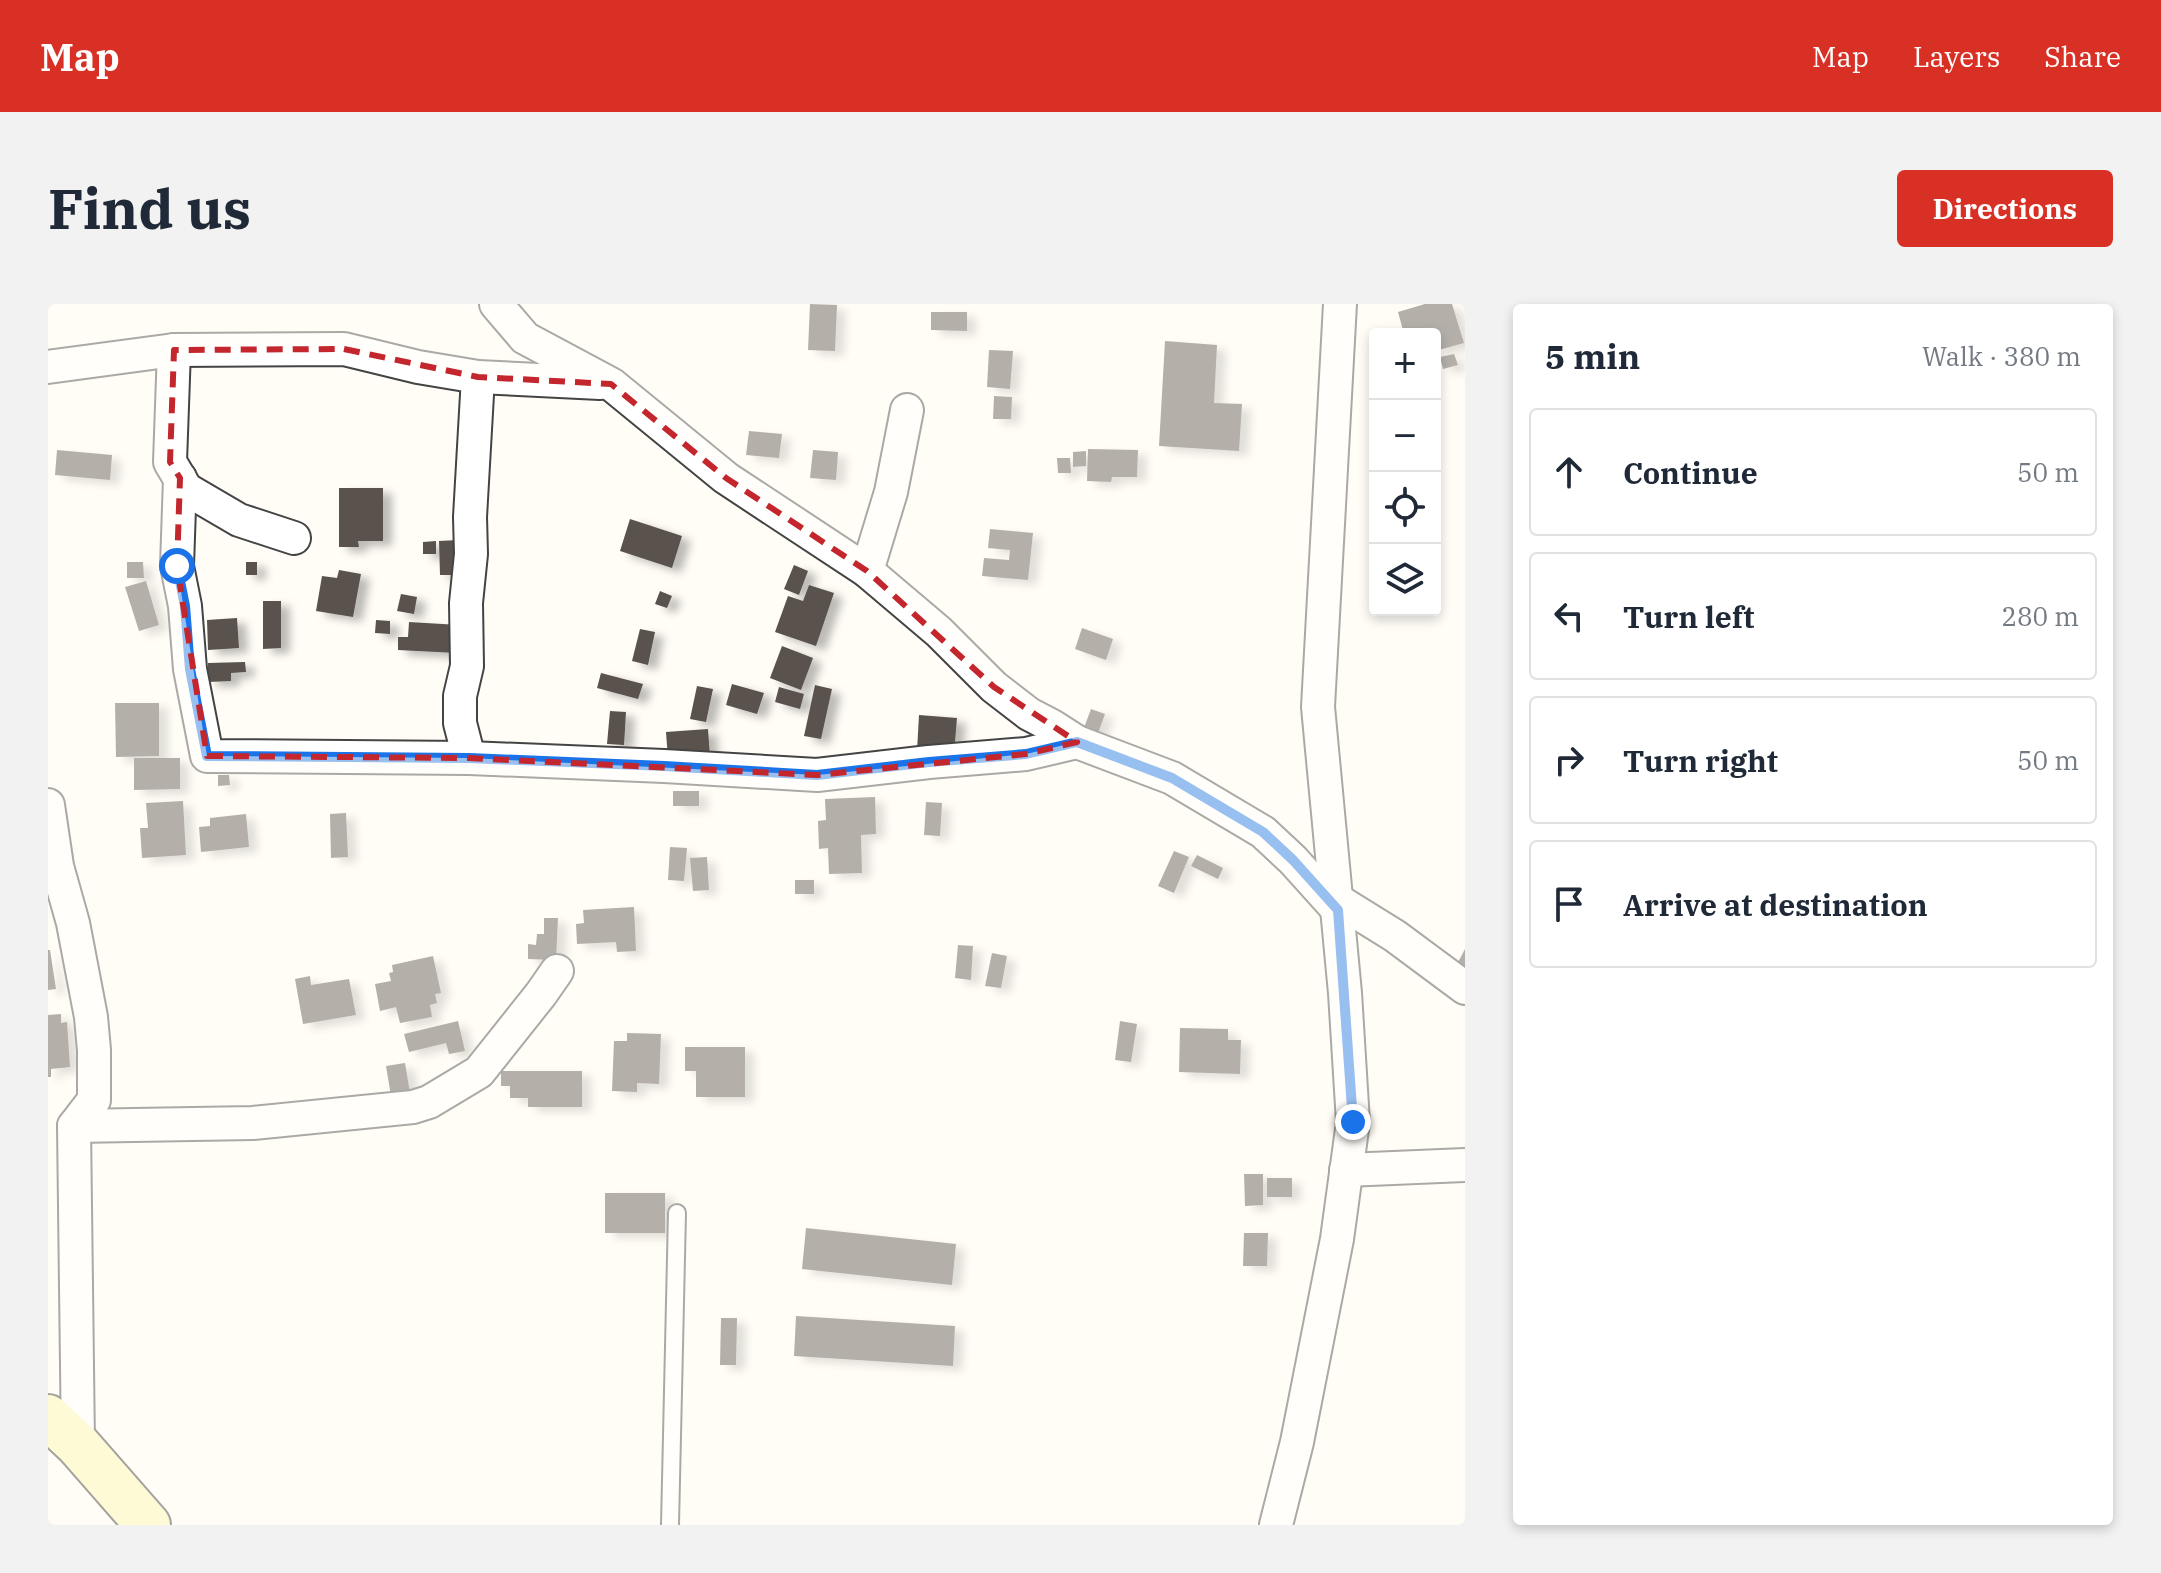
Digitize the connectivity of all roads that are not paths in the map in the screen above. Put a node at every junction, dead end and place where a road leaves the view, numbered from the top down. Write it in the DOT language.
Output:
graph roads {
  1 [pos="496,304"];
  2 [pos="1337,307"];
  3 [pos="174,350"];
  4 [pos="48,367"];
  5 [pos="478,377"];
  6 [pos="611,384"];
  7 [pos="907,410"];
  8 [pos="180,478"];
  9 [pos="294,538"];
  10 [pos="867,571"];
  11 [pos="1077,742"];
  12 [pos="469,758"];
  13 [pos="48,805"];
  14 [pos="1338,905"];
  15 [pos="557,971"];
  16 [pos="1465,988"];
  17 [pos="74,1126"];
  18 [pos="1465,1165"];
  19 [pos="1346,1170"];
  20 [pos="677,1213"];
  21 [pos="63,1431"];
  22 [pos="148,1525"];
  23 [pos="670,1525"];
  24 [pos="1276,1525"];
  1 -- 6 [label="street"];
  2 -- 14 [label="street"];
  3 -- 4 [label="street"];
  3 -- 5 [label="street"];
  3 -- 8 [label="street"];
  5 -- 6 [label="street"];
  5 -- 12 [label="street"];
  6 -- 10 [label="street"];
  7 -- 10 [label="street"];
  8 -- 9 [label="street"];
  8 -- 12 [label="street"];
  10 -- 11 [label="street"];
  11 -- 12 [label="street"];
  11 -- 14 [label="street"];
  13 -- 17 [label="street"];
  14 -- 16 [label="street"];
  14 -- 19 [label="street"];
  15 -- 17 [label="street"];
  17 -- 21 [label="street"];
  18 -- 19 [label="street"];
  19 -- 24 [label="street"];
  20 -- 23 [label="lane"];
  21 -- 22 [label="main road"];
}
